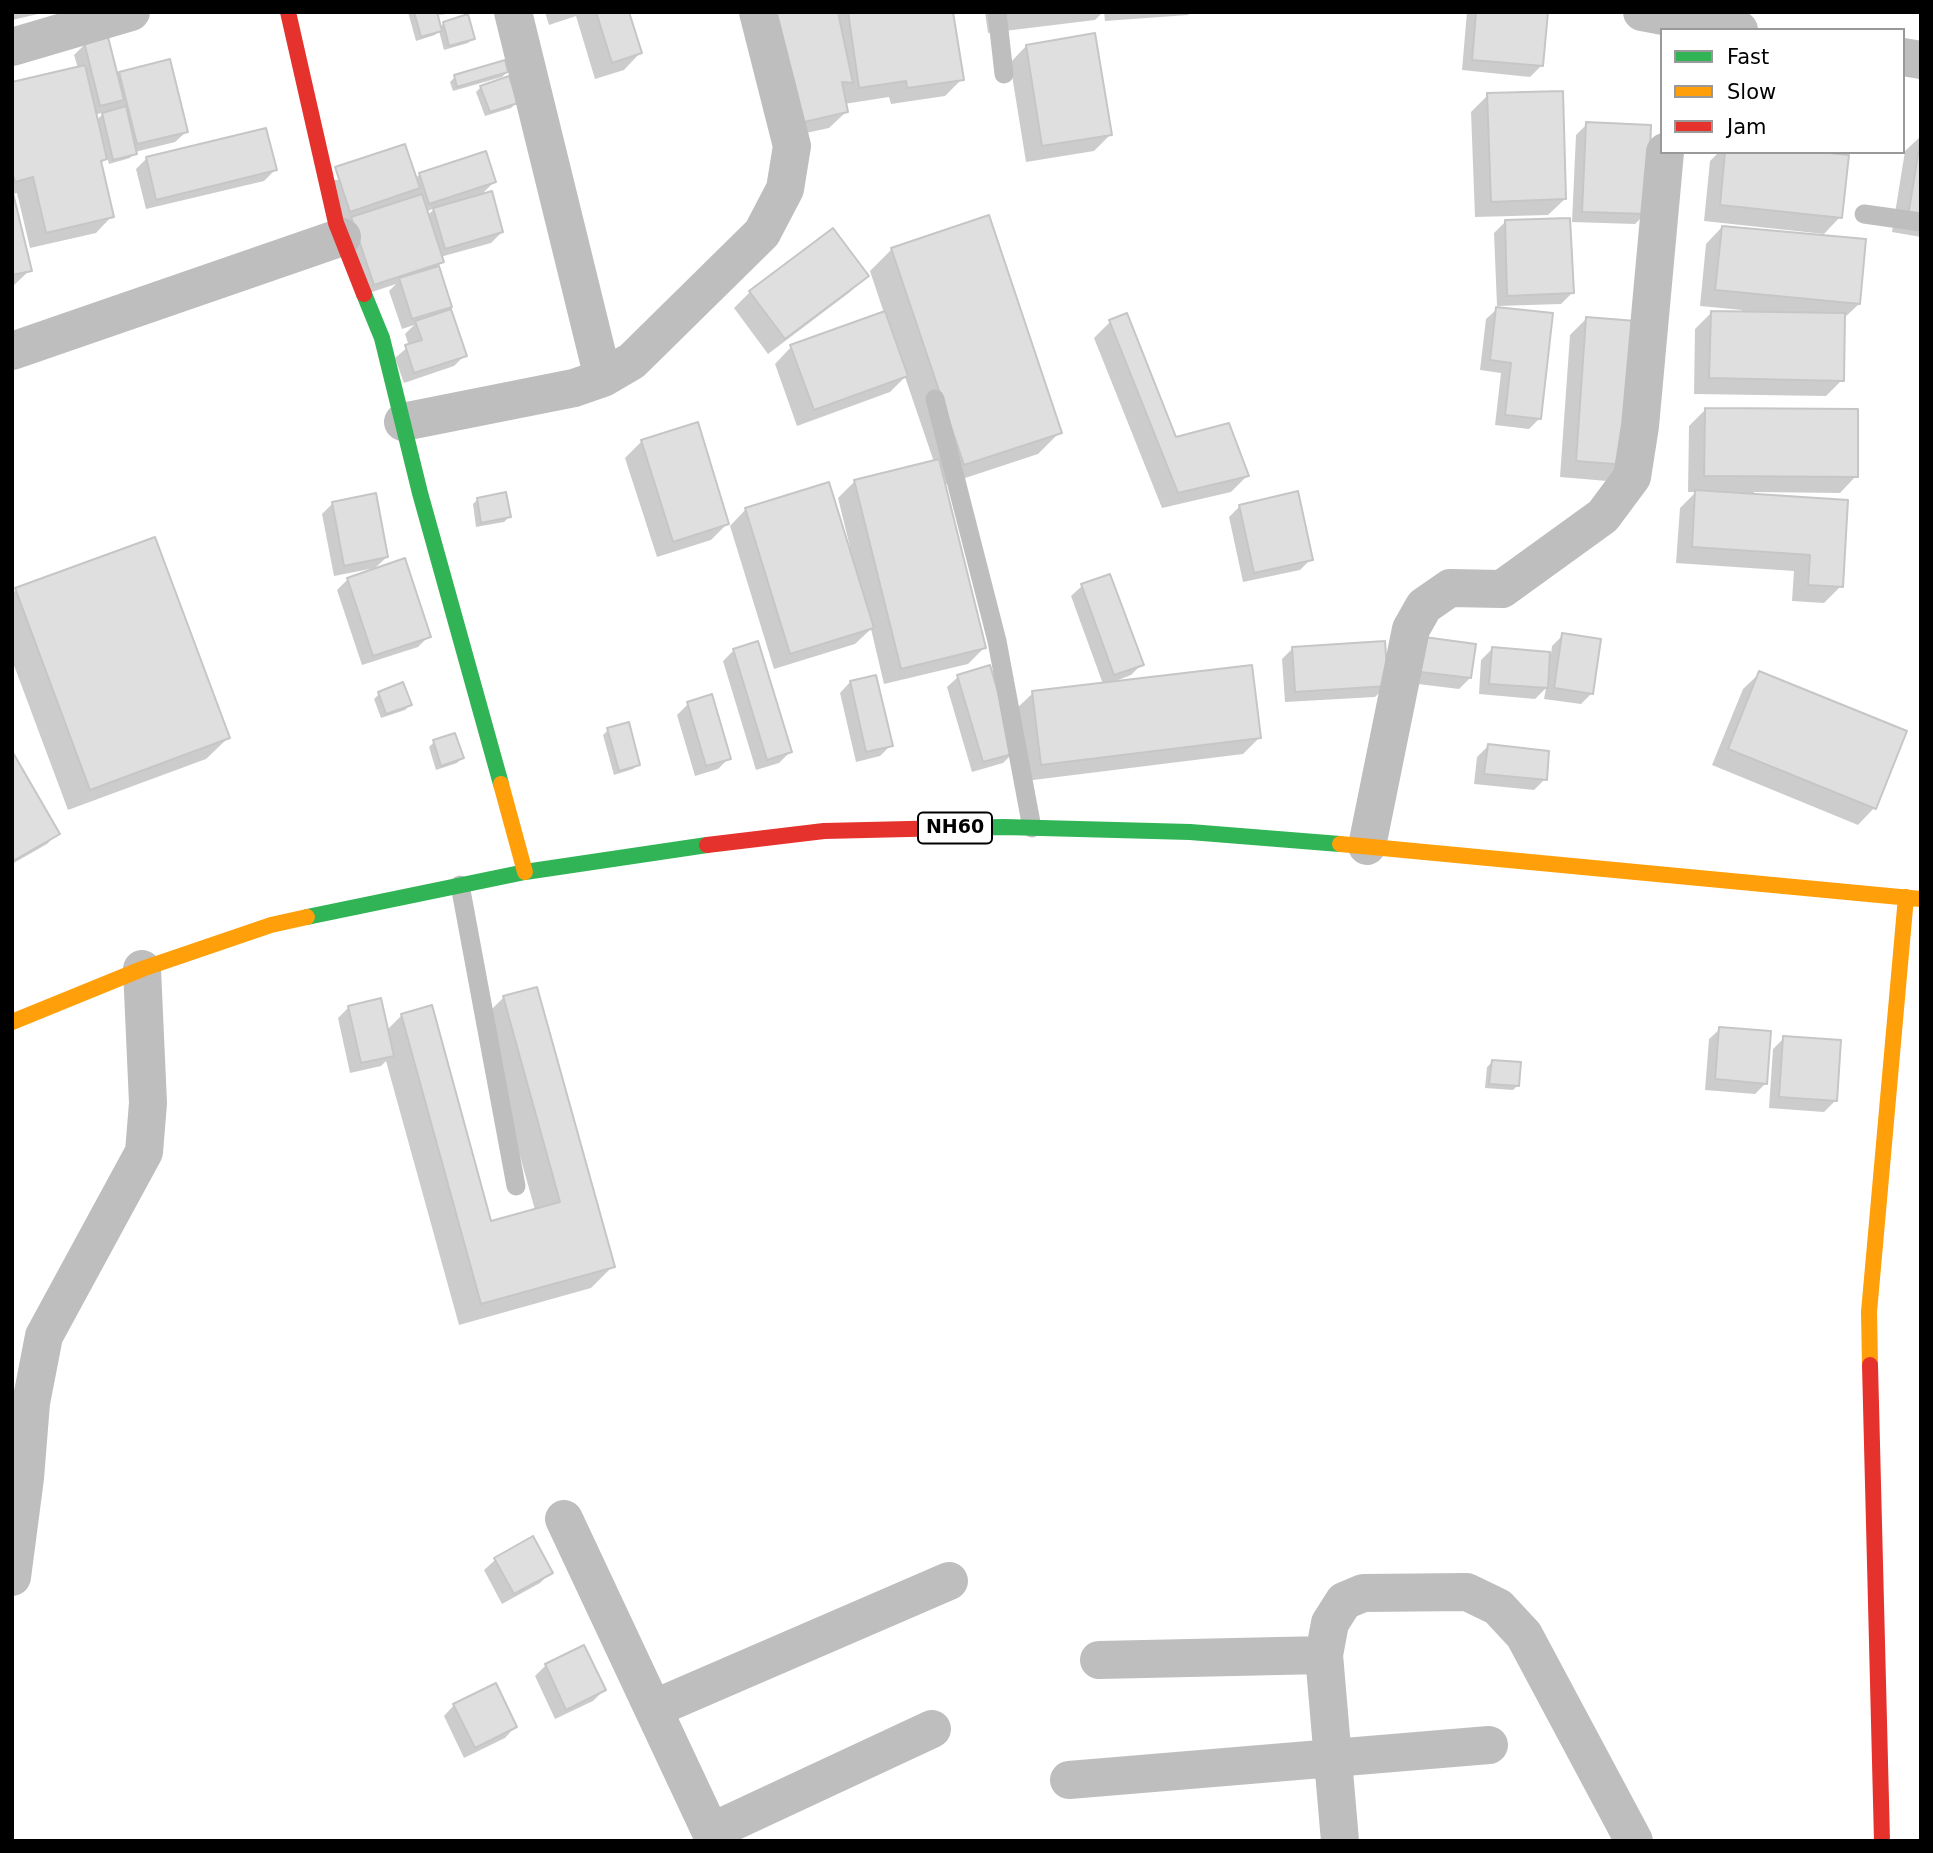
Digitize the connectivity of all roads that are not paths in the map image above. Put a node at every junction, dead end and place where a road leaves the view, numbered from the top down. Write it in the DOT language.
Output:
graph roads {
  1 [pos="131,12"];
  2 [pos="288,12"];
  3 [pos="513,12"];
  4 [pos="758,12"];
  5 [pos="997,12"];
  6 [pos="78,20"];
  7 [pos="1666,20"];
  8 [pos="1724,28"];
  9 [pos="12,47"];
  10 [pos="1004,74"];
  11 [pos="1665,154"];
  12 [pos="1864,214"];
  13 [pos="1921,222"];
  14 [pos="342,237"];
  15 [pos="12,351"];
  16 [pos="603,378"];
  17 [pos="935,399"];
  18 [pos="403,422"];
  19 [pos="1032,828"];
  20 [pos="1367,846"];
  21 [pos="525,872"];
  22 [pos="460,885"];
  23 [pos="1913,898"];
  24 [pos="142,969"];
  25 [pos="12,1022"];
  26 [pos="516,1186"];
  27 [pos="564,1519"];
  28 [pos="12,1577"];
  29 [pos="949,1581"];
  30 [pos="1324,1655"];
  31 [pos="1099,1660"];
  32 [pos="653,1709"];
  33 [pos="932,1729"];
  34 [pos="1489,1745"];
  35 [pos="1333,1760"];
  36 [pos="1069,1780"];
  37 [pos="713,1837"];
  38 [pos="1340,1841"];
  39 [pos="1634,1841"];
  40 [pos="1882,1841"];
  1 -- 6 [label="street"];
  2 -- 14 [label="main road"];
  3 -- 16 [label="street"];
  4 -- 16 [label="street"];
  5 -- 10 [label="lane"];
  6 -- 9 [label="street"];
  7 -- 8 [label="street"];
  11 -- 20 [label="street"];
  12 -- 13 [label="lane"];
  14 -- 15 [label="street"];
  14 -- 18 [label="main road"];
  16 -- 18 [label="street"];
  17 -- 19 [label="lane"];
  18 -- 21 [label="main road"];
  19 -- 20 [label="main road, NH60"];
  19 -- 21 [label="main road, NH60"];
  20 -- 23 [label="main road, NH60"];
  21 -- 22 [label="main road, NH60"];
  22 -- 24 [label="main road, NH60"];
  22 -- 26 [label="lane"];
  23 -- 40 [label="main road"];
  24 -- 25 [label="main road, NH60"];
  24 -- 28 [label="street"];
  27 -- 32 [label="street"];
  29 -- 32 [label="street"];
  30 -- 31 [label="street"];
  30 -- 35 [label="street"];
  30 -- 39 [label="street"];
  32 -- 37 [label="street"];
  33 -- 37 [label="street"];
  34 -- 35 [label="street"];
  35 -- 36 [label="street"];
  35 -- 38 [label="street"];
}
